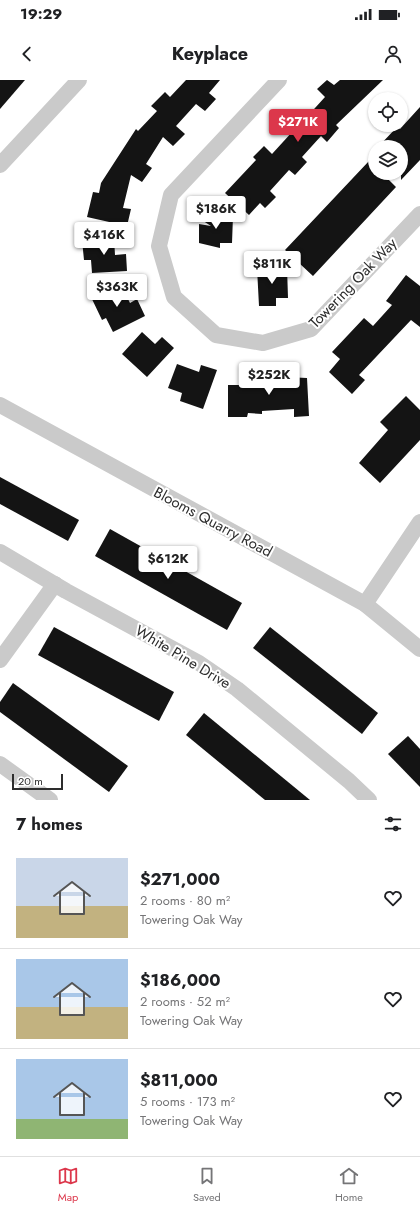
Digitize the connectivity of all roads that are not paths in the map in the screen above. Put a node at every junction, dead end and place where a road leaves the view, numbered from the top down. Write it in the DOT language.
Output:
graph roads {
  1 [pos="79,80"];
  2 [pos="279,80"];
  3 [pos="0,165"];
  4 [pos="420,214"];
  5 [pos="0,405"];
  6 [pos="420,522"];
  7 [pos="0,552"];
  8 [pos="55,584"];
  9 [pos="365,604"];
  10 [pos="420,649"];
  11 [pos="0,660"];
  12 [pos="0,764"];
  13 [pos="50,800"];
  14 [pos="369,800"];
  1 -- 3 [label="street"];
  2 -- 4 [label="street, Towering Oak Way"];
  5 -- 9 [label="street, Blooms Quarry Road"];
  6 -- 9 [label="street"];
  7 -- 8 [label="street, White Pine Drive"];
  8 -- 11 [label="street"];
  8 -- 14 [label="street, White Pine Drive"];
  9 -- 10 [label="street, Blooms Quarry Road"];
  12 -- 13 [label="street"];
}
